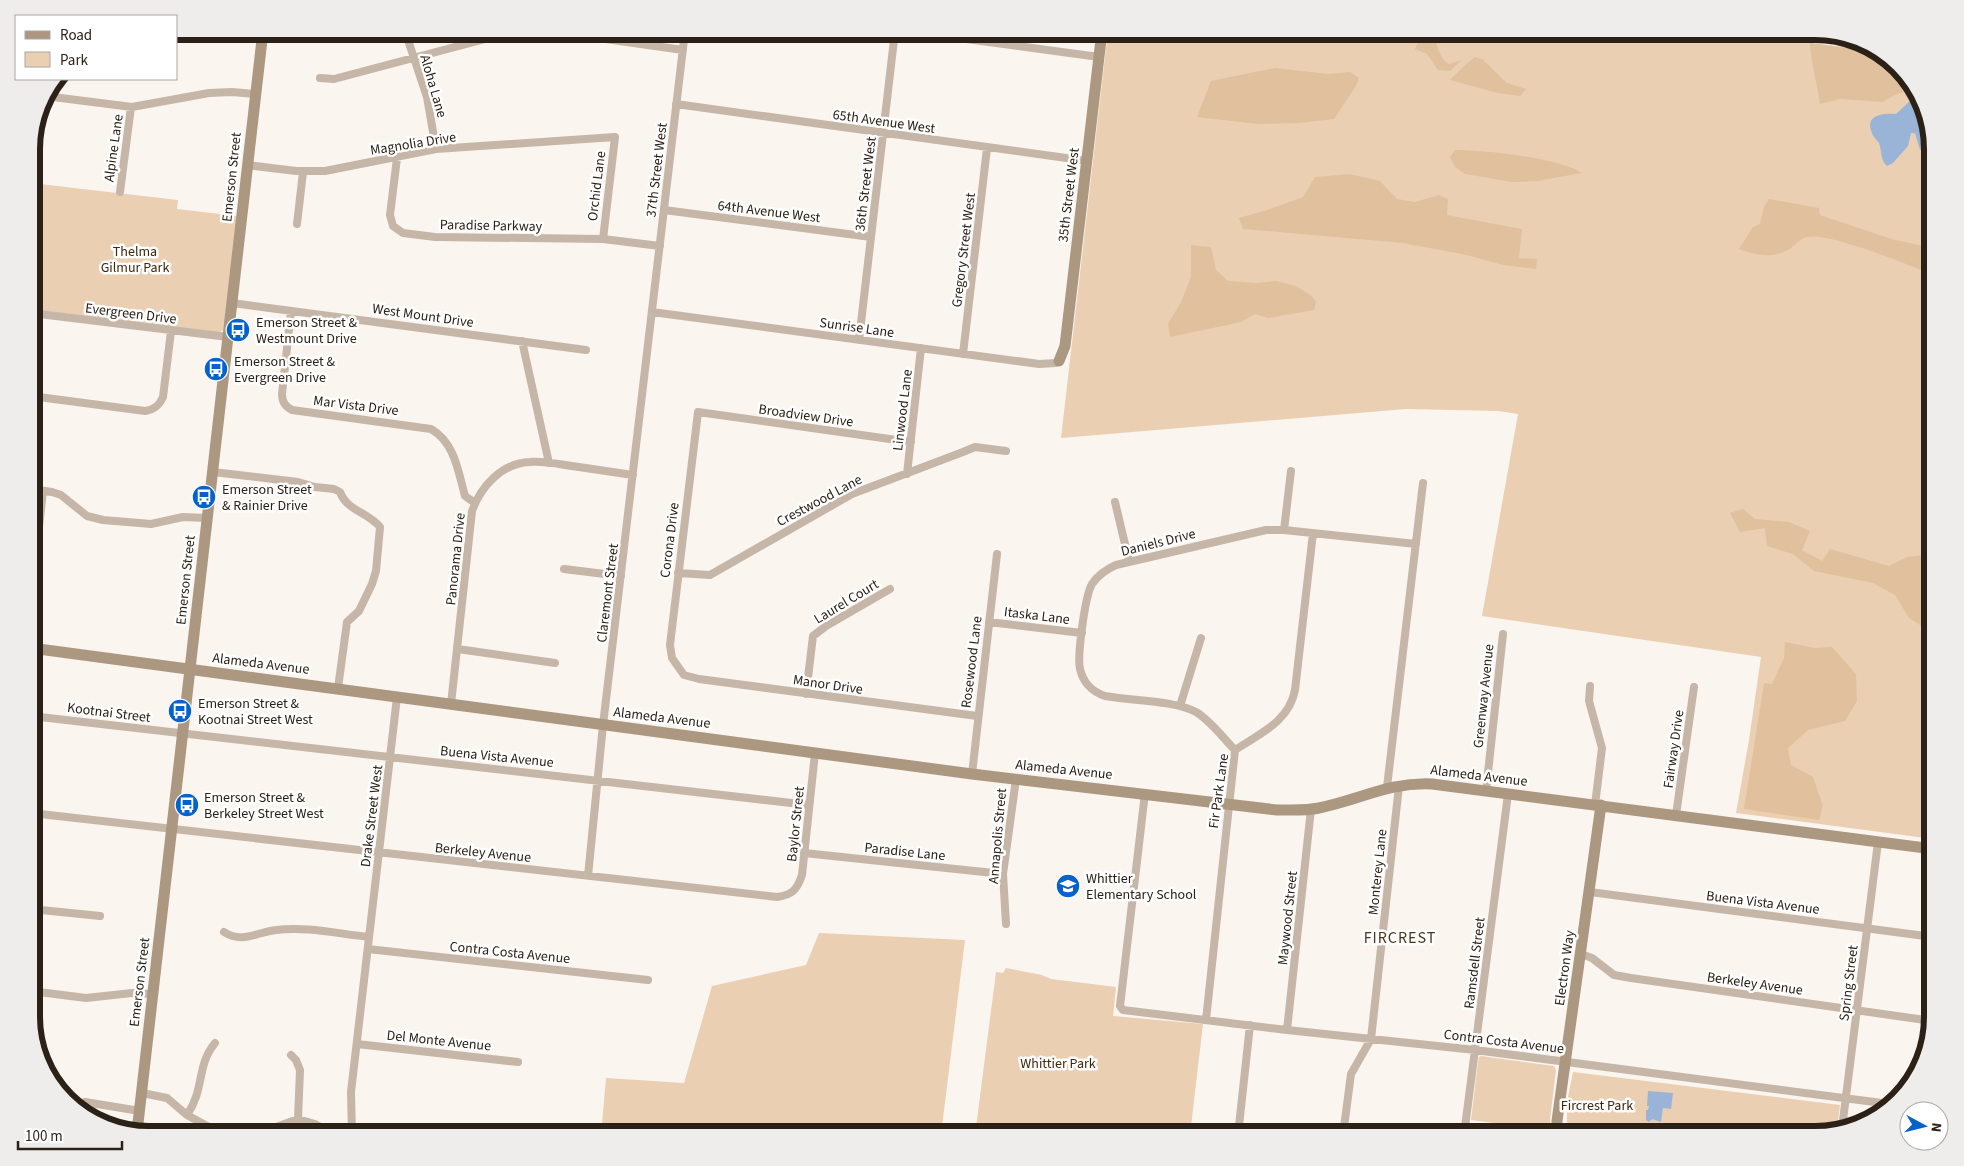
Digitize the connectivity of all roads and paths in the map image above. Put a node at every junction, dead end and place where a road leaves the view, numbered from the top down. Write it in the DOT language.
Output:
graph roads {
  1 [pos="262,40"];
  2 [pos="408,40"];
  3 [pos="479,40"];
  4 [pos="612,40"];
  5 [pos="684,40"];
  6 [pos="894,40"];
  7 [pos="976,40"];
  8 [pos="1101,40"];
  9 [pos="626,42"];
  10 [pos="682,50"];
  11 [pos="1099,56"];
  12 [pos="413,57"];
  13 [pos="320,78"];
  14 [pos="256,94"];
  15 [pos="53,97"];
  16 [pos="676,104"];
  17 [pos="131,106"];
  18 [pos="883,134"];
  19 [pos="614,136"];
  20 [pos="987,148"];
  21 [pos="436,149"];
  22 [pos="397,158"];
  23 [pos="1088,161"];
  24 [pos="247,165"];
  25 [pos="303,172"];
  26 [pos="120,192"];
  27 [pos="664,210"];
  28 [pos="297,224"];
  29 [pos="871,237"];
  30 [pos="603,239"];
  31 [pos="660,246"];
  32 [pos="232,303"];
  33 [pos="291,311"];
  34 [pos="652,312"];
  35 [pos="40,314"];
  36 [pos="171,331"];
  37 [pos="228,337"];
  38 [pos="859,340"];
  39 [pos="522,341"];
  40 [pos="921,348"];
  41 [pos="586,350"];
  42 [pos="963,354"];
  43 [pos="1060,361"];
  44 [pos="40,397"];
  45 [pos="698,412"];
  46 [pos="910,442"];
  47 [pos="1006,451"];
  48 [pos="549,463"];
  49 [pos="1291,471"];
  50 [pos="213,472"];
  51 [pos="907,474"];
  52 [pos="633,475"];
  53 [pos="1423,484"];
  54 [pos="40,490"];
  55 [pos="43,491"];
  56 [pos="475,502"];
  57 [pos="1116,502"];
  58 [pos="40,518"];
  59 [pos="207,518"];
  60 [pos="1284,530"];
  61 [pos="1313,533"];
  62 [pos="1416,544"];
  63 [pos="997,554"];
  64 [pos="1129,561"];
  65 [pos="564,569"];
  66 [pos="678,573"];
  67 [pos="622,576"];
  68 [pos="890,589"];
  69 [pos="989,622"];
  70 [pos="1082,633"];
  71 [pos="1503,634"];
  72 [pos="1201,638"];
  73 [pos="40,649"];
  74 [pos="458,649"];
  75 [pos="555,662"];
  76 [pos="190,669"];
  77 [pos="679,669"];
  78 [pos="1590,686"];
  79 [pos="1694,687"];
  80 [pos="338,688"];
  81 [pos="806,694"];
  82 [pos="397,697"];
  83 [pos="451,704"];
  84 [pos="1180,706"];
  85 [pos="977,716"];
  86 [pos="40,717"];
  87 [pos="603,725"];
  88 [pos="183,734"];
  89 [pos="1235,750"];
  90 [pos="815,753"];
  91 [pos="391,757"];
  92 [pos="972,774"];
  93 [pos="1016,779"];
  94 [pos="598,780"];
  95 [pos="1393,787"];
  96 [pos="1486,791"];
  97 [pos="1145,793"];
  98 [pos="1508,794"];
  99 [pos="1228,802"];
  100 [pos="809,805"];
  101 [pos="1598,805"];
  102 [pos="1312,809"];
  103 [pos="40,814"];
  104 [pos="1676,816"];
  105 [pos="172,828"];
  106 [pos="1878,842"];
  107 [pos="1924,848"];
  108 [pos="379,852"];
  109 [pos="804,853"];
  110 [pos="1003,874"];
  111 [pos="588,876"];
  112 [pos="1590,892"];
  113 [pos="791,894"];
  114 [pos="40,910"];
  115 [pos="100,916"];
  116 [pos="1006,924"];
  117 [pos="1867,928"];
  118 [pos="224,932"];
  119 [pos="1924,936"];
  120 [pos="369,938"];
  121 [pos="368,949"];
  122 [pos="1581,954"];
  123 [pos="648,980"];
  124 [pos="40,992"];
  125 [pos="153,994"];
  126 [pos="1857,1011"];
  127 [pos="1206,1020"];
  128 [pos="1924,1021"];
  129 [pos="1250,1025"];
  130 [pos="1287,1030"];
  131 [pos="1371,1039"];
  132 [pos="214,1043"];
  133 [pos="357,1044"];
  134 [pos="1475,1050"];
  135 [pos="291,1055"];
  136 [pos="1565,1061"];
  137 [pos="518,1062"];
  138 [pos="142,1093"];
  139 [pos="1846,1098"];
  140 [pos="85,1102"];
  141 [pos="1883,1103"];
  142 [pos="140,1111"];
  143 [pos="188,1115"];
  144 [pos="298,1119"];
  145 [pos="1843,1122"];
  146 [pos="138,1125"];
  147 [pos="209,1126"];
  148 [pos="279,1126"];
  149 [pos="319,1126"];
  150 [pos="352,1126"];
  151 [pos="1239,1126"];
  152 [pos="1344,1126"];
  153 [pos="1465,1126"];
  154 [pos="1557,1126"];
  1 -- 14 [label="street, Emerson Street"];
  2 -- 12 [label="street, Aloha Lane"];
  3 -- 12 [label="street"];
  4 -- 9 [label="street"];
  5 -- 10 [label="street, 37th Street West"];
  6 -- 18 [label="street, 36th Street West"];
  7 -- 11 [label="street"];
  8 -- 11 [label="street, 35th Street West"];
  9 -- 10 [label="street"];
  10 -- 16 [label="street, 37th Street West"];
  11 -- 23 [label="street, 35th Street West"];
  12 -- 13 [label="street"];
  12 -- 21 [label="street, Aloha Lane"];
  14 -- 17 [label="street"];
  14 -- 24 [label="street, Emerson Street"];
  15 -- 17 [label="street"];
  16 -- 18 [label="street, 65th Avenue West"];
  16 -- 27 [label="street, 37th Street West"];
  17 -- 26 [label="street, Alpine Lane"];
  18 -- 20 [label="street, 65th Avenue West"];
  18 -- 29 [label="street, 36th Street West"];
  19 -- 21 [label="street, Magnolia Drive"];
  19 -- 30 [label="street, Orchid Lane"];
  20 -- 23 [label="street, 65th Avenue West"];
  20 -- 42 [label="street, Gregory Street West"];
  21 -- 22 [label="street, Magnolia Drive"];
  22 -- 25 [label="street, Magnolia Drive"];
  22 -- 30 [label="street, Paradise Parkway"];
  23 -- 43 [label="street, 35th Street West"];
  24 -- 25 [label="street, Magnolia Drive"];
  24 -- 32 [label="street, Emerson Street"];
  25 -- 28 [label="street"];
  27 -- 29 [label="street, 64th Avenue West"];
  27 -- 31 [label="street, 37th Street West"];
  29 -- 38 [label="street, 36th Street West"];
  30 -- 31 [label="street, Paradise Parkway"];
  31 -- 34 [label="street, 37th Street West"];
  32 -- 33 [label="street, West Mount Drive"];
  32 -- 37 [label="street, Emerson Street"];
  33 -- 39 [label="street, West Mount Drive"];
  33 -- 56 [label="street, Mar Vista Drive"];
  34 -- 38 [label="street, Sunrise Lane"];
  34 -- 52 [label="street, Claremont Street"];
  35 -- 36 [label="street, Evergreen Drive"];
  36 -- 37 [label="street, Evergreen Drive"];
  36 -- 44 [label="street"];
  37 -- 50 [label="street, Emerson Street"];
  38 -- 40 [label="street, Sunrise Lane"];
  39 -- 41 [label="street, West Mount Drive"];
  39 -- 48 [label="street"];
  40 -- 42 [label="street, Sunrise Lane"];
  40 -- 46 [label="street, Linwood Lane"];
  42 -- 43 [label="street, Sunrise Lane"];
  45 -- 46 [label="street, Broadview Drive"];
  45 -- 66 [label="street, Corona Drive"];
  46 -- 51 [label="street, Linwood Lane"];
  47 -- 51 [label="street, Crestwood Lane"];
  48 -- 52 [label="street, Panorama Drive"];
  48 -- 56 [label="street, Panorama Drive"];
  49 -- 60 [label="street"];
  50 -- 59 [label="street, Emerson Street"];
  50 -- 80 [label="street"];
  51 -- 66 [label="street, Crestwood Lane"];
  52 -- 67 [label="street, Claremont Street"];
  53 -- 62 [label="street, Monterey Lane"];
  54 -- 55 [label="street"];
  55 -- 58 [label="street"];
  55 -- 59 [label="street"];
  56 -- 74 [label="street, Panorama Drive"];
  57 -- 64 [label="street"];
  59 -- 76 [label="street, Emerson Street"];
  60 -- 61 [label="street, Daniels Drive"];
  60 -- 64 [label="street, Daniels Drive"];
  61 -- 62 [label="street, Daniels Drive"];
  61 -- 89 [label="street, Fir Park Lane"];
  62 -- 95 [label="street, Monterey Lane"];
  63 -- 69 [label="street, Rosewood Lane"];
  64 -- 70 [label="street, Daniels Drive"];
  65 -- 67 [label="street"];
  66 -- 77 [label="street, Corona Drive"];
  67 -- 87 [label="street, Claremont Street"];
  68 -- 81 [label="street, Laurel Court"];
  69 -- 70 [label="street, Itaska Lane"];
  69 -- 85 [label="street, Rosewood Lane"];
  70 -- 84 [label="street, Daniels Drive"];
  71 -- 96 [label="street, Greenway Avenue"];
  72 -- 84 [label="street"];
  73 -- 76 [label="street, Alameda Avenue"];
  74 -- 75 [label="street"];
  74 -- 83 [label="street, Panorama Drive"];
  76 -- 80 [label="street, Alameda Avenue"];
  76 -- 88 [label="street, Emerson Street"];
  77 -- 81 [label="street, Manor Drive"];
  78 -- 101 [label="street"];
  79 -- 104 [label="street, Fairway Drive"];
  80 -- 82 [label="street, Alameda Avenue"];
  81 -- 85 [label="street, Manor Drive"];
  82 -- 83 [label="street, Alameda Avenue"];
  82 -- 91 [label="street, Drake Street West"];
  83 -- 87 [label="street, Alameda Avenue"];
  84 -- 89 [label="street, Daniels Drive"];
  85 -- 92 [label="street, Rosewood Lane"];
  86 -- 88 [label="street, Kootnai Street"];
  87 -- 90 [label="street, Alameda Avenue"];
  87 -- 94 [label="street, Claremont Street"];
  88 -- 91 [label="street, Buena Vista Avenue"];
  88 -- 105 [label="street, Emerson Street"];
  89 -- 99 [label="street, Fir Park Lane"];
  90 -- 92 [label="street, Alameda Avenue"];
  90 -- 100 [label="street, Baylor Street"];
  91 -- 94 [label="street, Buena Vista Avenue"];
  91 -- 108 [label="street, Drake Street West"];
  92 -- 93 [label="street, Alameda Avenue"];
  93 -- 97 [label="street, Alameda Avenue"];
  93 -- 110 [label="street, Annapolis Street"];
  94 -- 100 [label="street, Buena Vista Avenue"];
  94 -- 111 [label="street, Claremont Street"];
  95 -- 96 [label="street, Alameda Avenue"];
  95 -- 102 [label="street, Alameda Avenue"];
  95 -- 131 [label="street, Monterey Lane"];
  96 -- 98 [label="street, Alameda Avenue"];
  97 -- 99 [label="street, Alameda Avenue"];
  97 -- 127 [label="street, Contra Costa Avenue"];
  98 -- 101 [label="street, Alameda Avenue"];
  98 -- 134 [label="street, Ramsdell Street"];
  99 -- 102 [label="street, Alameda Avenue"];
  99 -- 127 [label="street, Fir Park Lane"];
  100 -- 109 [label="street, Baylor Street"];
  101 -- 104 [label="street, Alameda Avenue"];
  101 -- 112 [label="street, Electron Way"];
  102 -- 130 [label="street, Maywood Street"];
  103 -- 105 [label="street, Berkeley Avenue"];
  104 -- 106 [label="street, Alameda Avenue"];
  105 -- 108 [label="street, Berkeley Avenue"];
  105 -- 125 [label="street, Emerson Street"];
  106 -- 107 [label="street, Alameda Avenue"];
  106 -- 117 [label="street, Spring Street"];
  108 -- 111 [label="street, Berkeley Avenue"];
  108 -- 120 [label="street, Drake Street West"];
  109 -- 110 [label="street, Paradise Lane"];
  109 -- 113 [label="street, Baylor Street"];
  110 -- 116 [label="street, Annapolis Street"];
  111 -- 113 [label="street, Berkeley Avenue"];
  112 -- 117 [label="street, Buena Vista Avenue"];
  112 -- 122 [label="street, Electron Way"];
  114 -- 115 [label="street"];
  117 -- 119 [label="street, Buena Vista Avenue"];
  117 -- 126 [label="street, Spring Street"];
  118 -- 120 [label="street"];
  120 -- 121 [label="street, Drake Street West"];
  121 -- 123 [label="street, Contra Costa Avenue"];
  121 -- 133 [label="street"];
  122 -- 126 [label="street, Berkeley Avenue"];
  122 -- 136 [label="street, Electron Way"];
  124 -- 125 [label="street"];
  125 -- 138 [label="street, Emerson Street"];
  126 -- 128 [label="street, Berkeley Avenue"];
  126 -- 139 [label="street, Spring Street"];
  127 -- 129 [label="street, Contra Costa Avenue"];
  129 -- 130 [label="street, Contra Costa Avenue"];
  129 -- 151 [label="street"];
  130 -- 131 [label="street, Contra Costa Avenue"];
  131 -- 134 [label="street, Contra Costa Avenue"];
  131 -- 152 [label="street, Monterey Lane"];
  132 -- 143 [label="street"];
  133 -- 137 [label="street, Del Monte Avenue"];
  133 -- 150 [label="street"];
  134 -- 136 [label="street, Contra Costa Avenue"];
  134 -- 153 [label="street, Ramsdell Street"];
  135 -- 144 [label="street"];
  136 -- 139 [label="street, Contra Costa Avenue"];
  136 -- 154 [label="street, Electron Way"];
  138 -- 142 [label="street, Emerson Street"];
  138 -- 143 [label="street"];
  139 -- 141 [label="street, Contra Costa Avenue"];
  139 -- 145 [label="street, Spring Street"];
  140 -- 142 [label="street"];
  142 -- 146 [label="street, Emerson Street"];
  143 -- 147 [label="street"];
  144 -- 148 [label="street"];
  144 -- 149 [label="street"];
}
